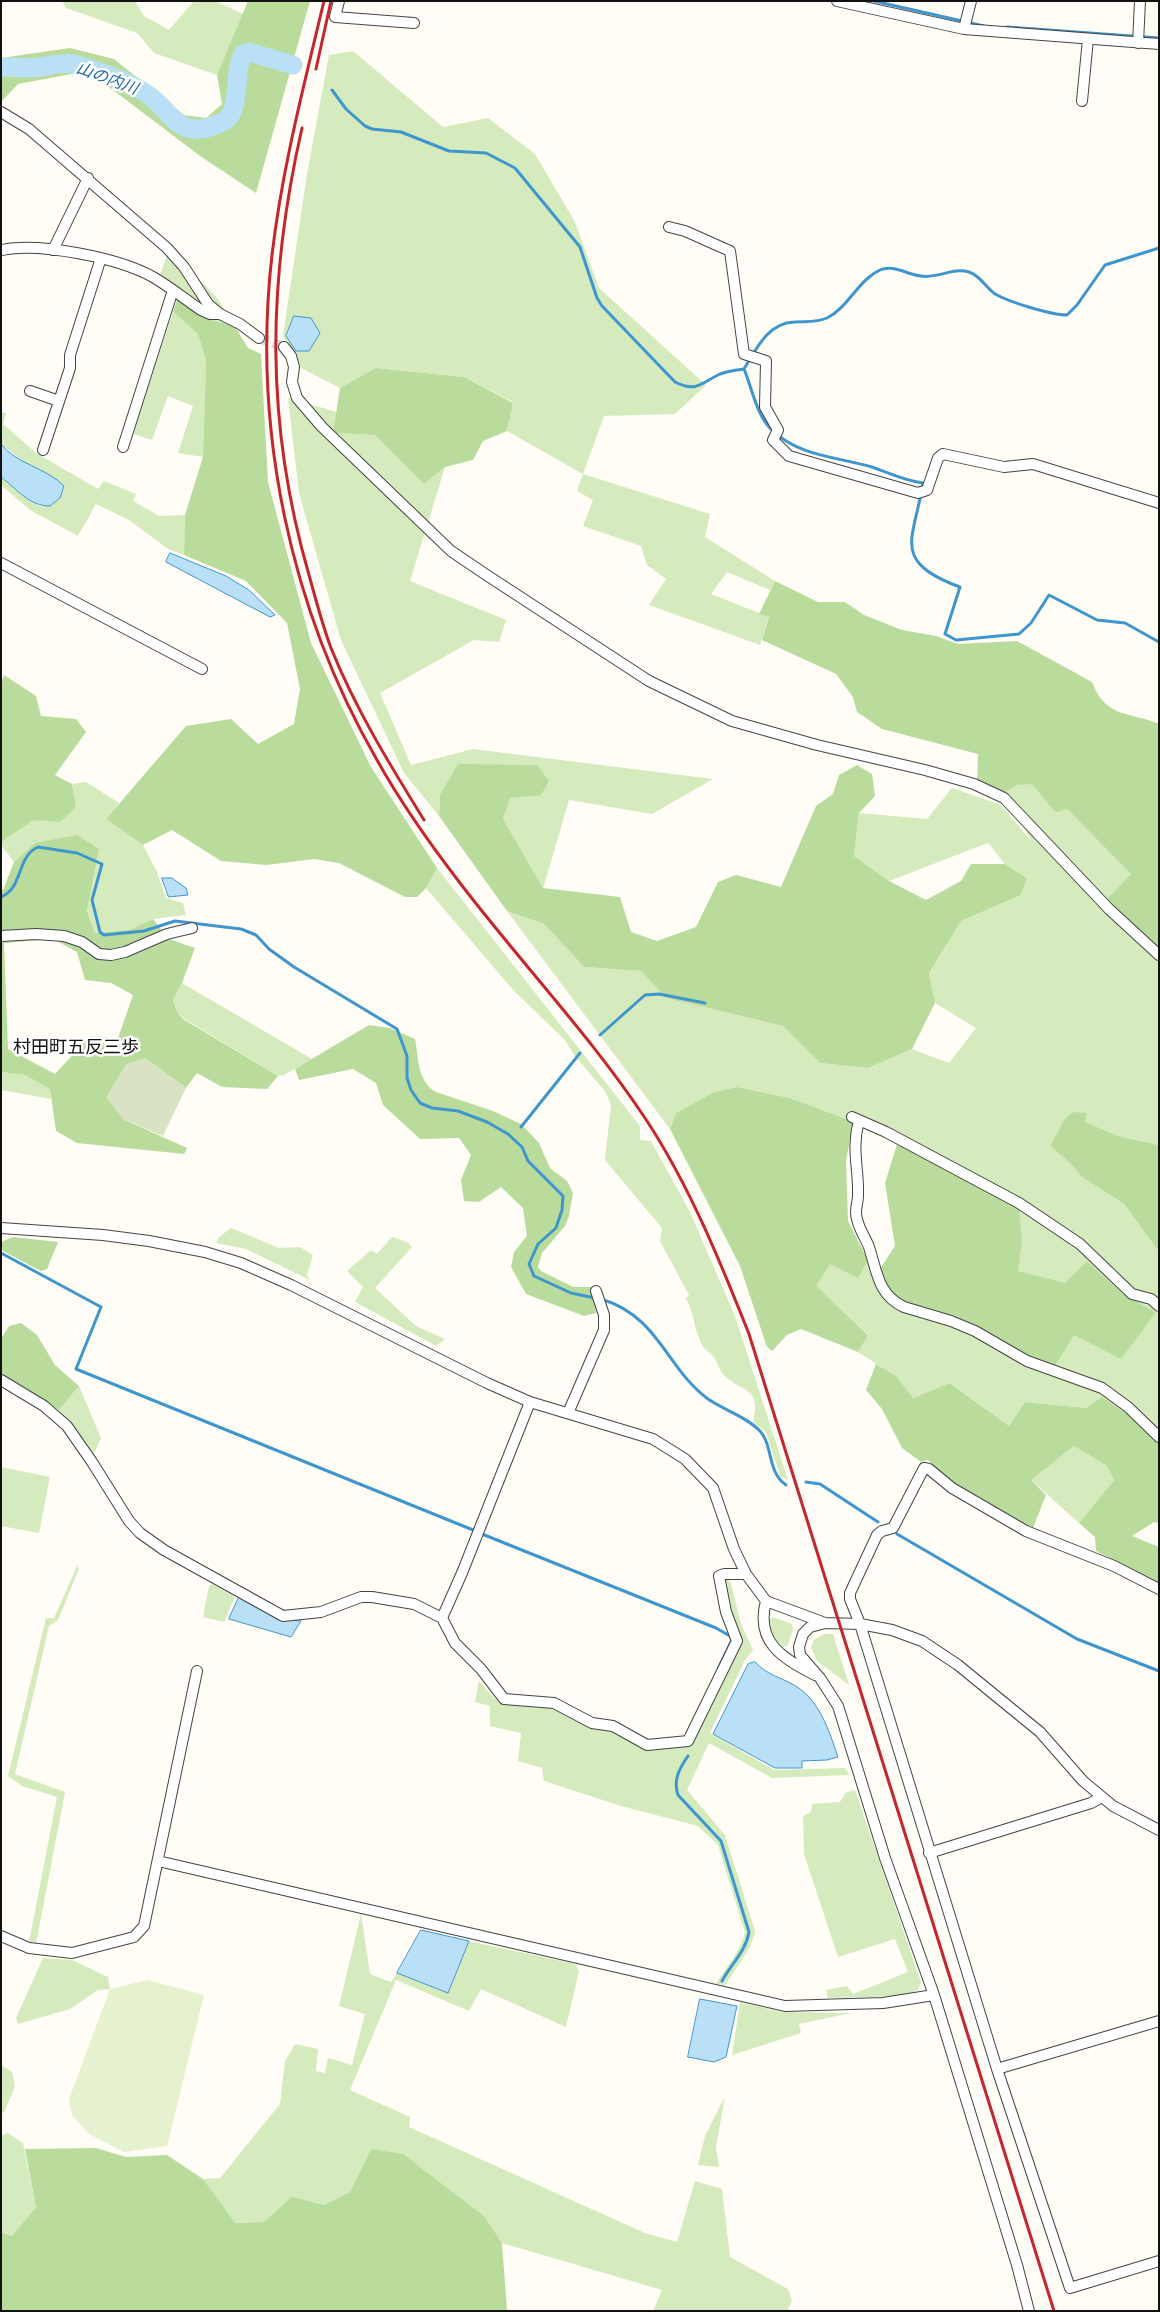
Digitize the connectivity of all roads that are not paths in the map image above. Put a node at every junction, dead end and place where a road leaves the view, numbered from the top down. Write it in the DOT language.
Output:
graph roads {
  1 [pos="339,1"];
  2 [pos="837,1"];
  3 [pos="971,1"];
  4 [pos="1140,1"];
  5 [pos="414,23"];
  6 [pos="964,29"];
  7 [pos="1088,39"];
  8 [pos="1138,43"];
  9 [pos="1159,44"];
  10 [pos="1082,101"];
  11 [pos="1,112"];
  12 [pos="88,178"];
  13 [pos="669,227"];
  14 [pos="2,250"];
  15 [pos="53,250"];
  16 [pos="101,258"];
  17 [pos="173,290"];
  18 [pos="220,314"];
  19 [pos="259,338"];
  20 [pos="284,347"];
  21 [pos="30,390"];
  22 [pos="59,401"];
  23 [pos="123,447"];
  24 [pos="43,450"];
  25 [pos="1159,503"];
  26 [pos="1,563"];
  27 [pos="202,668"];
  28 [pos="192,928"];
  29 [pos="1,936"];
  30 [pos="1159,955"];
  31 [pos="1,1228"];
  32 [pos="596,1291"];
  33 [pos="1159,1306"];
  34 [pos="1,1380"];
  35 [pos="530,1402"];
  36 [pos="568,1413"];
  37 [pos="1159,1437"];
  38 [pos="746,1574"];
  39 [pos="1159,1589"];
  40 [pos="766,1601"];
  41 [pos="442,1618"];
  42 [pos="825,1623"];
  43 [pos="860,1624"];
  44 [pos="198,1671"];
  45 [pos="820,1678"];
  46 [pos="1102,1797"];
  47 [pos="1159,1830"];
  48 [pos="930,1853"];
  49 [pos="158,1861"];
  50 [pos="1,1936"];
  51 [pos="934,1995"];
  52 [pos="1159,2021"];
  53 [pos="997,2069"];
  54 [pos="1159,2261"];
  55 [pos="1029,2311"];
  1 -- 5 [label="street"];
  2 -- 6 [label="street"];
  3 -- 6 [label="street"];
  4 -- 8 [label="street"];
  6 -- 7 [label="street"];
  7 -- 8 [label="street"];
  7 -- 10 [label="street"];
  8 -- 9 [label="street"];
  11 -- 12 [label="street"];
  12 -- 15 [label="street"];
  12 -- 18 [label="street"];
  13 -- 25 [label="street"];
  14 -- 15 [label="street"];
  15 -- 16 [label="street"];
  16 -- 17 [label="street"];
  16 -- 22 [label="street"];
  17 -- 18 [label="street"];
  17 -- 23 [label="street"];
  18 -- 19 [label="street"];
  20 -- 30 [label="street"];
  21 -- 22 [label="street"];
  22 -- 24 [label="street"];
  26 -- 27 [label="street"];
  28 -- 29 [label="street"];
  31 -- 35 [label="street"];
  32 -- 36 [label="street"];
  33 -- 37 [label="street"];
  34 -- 41 [label="street"];
  35 -- 36 [label="street"];
  35 -- 41 [label="street"];
  36 -- 38 [label="street"];
  38 -- 40 [label="street"];
  38 -- 41 [label="street"];
  39 -- 43 [label="street"];
  40 -- 42 [label="street"];
  40 -- 45 [label="street"];
  42 -- 43 [label="street"];
  42 -- 45 [label="street"];
  43 -- 46 [label="street"];
  43 -- 48 [label="street"];
  44 -- 49 [label="street"];
  45 -- 51 [label="street"];
  46 -- 47 [label="street"];
  46 -- 48 [label="street"];
  48 -- 53 [label="street"];
  49 -- 50 [label="street"];
  49 -- 51 [label="street"];
  51 -- 55 [label="street"];
  52 -- 53 [label="street"];
  53 -- 54 [label="street"];
}
